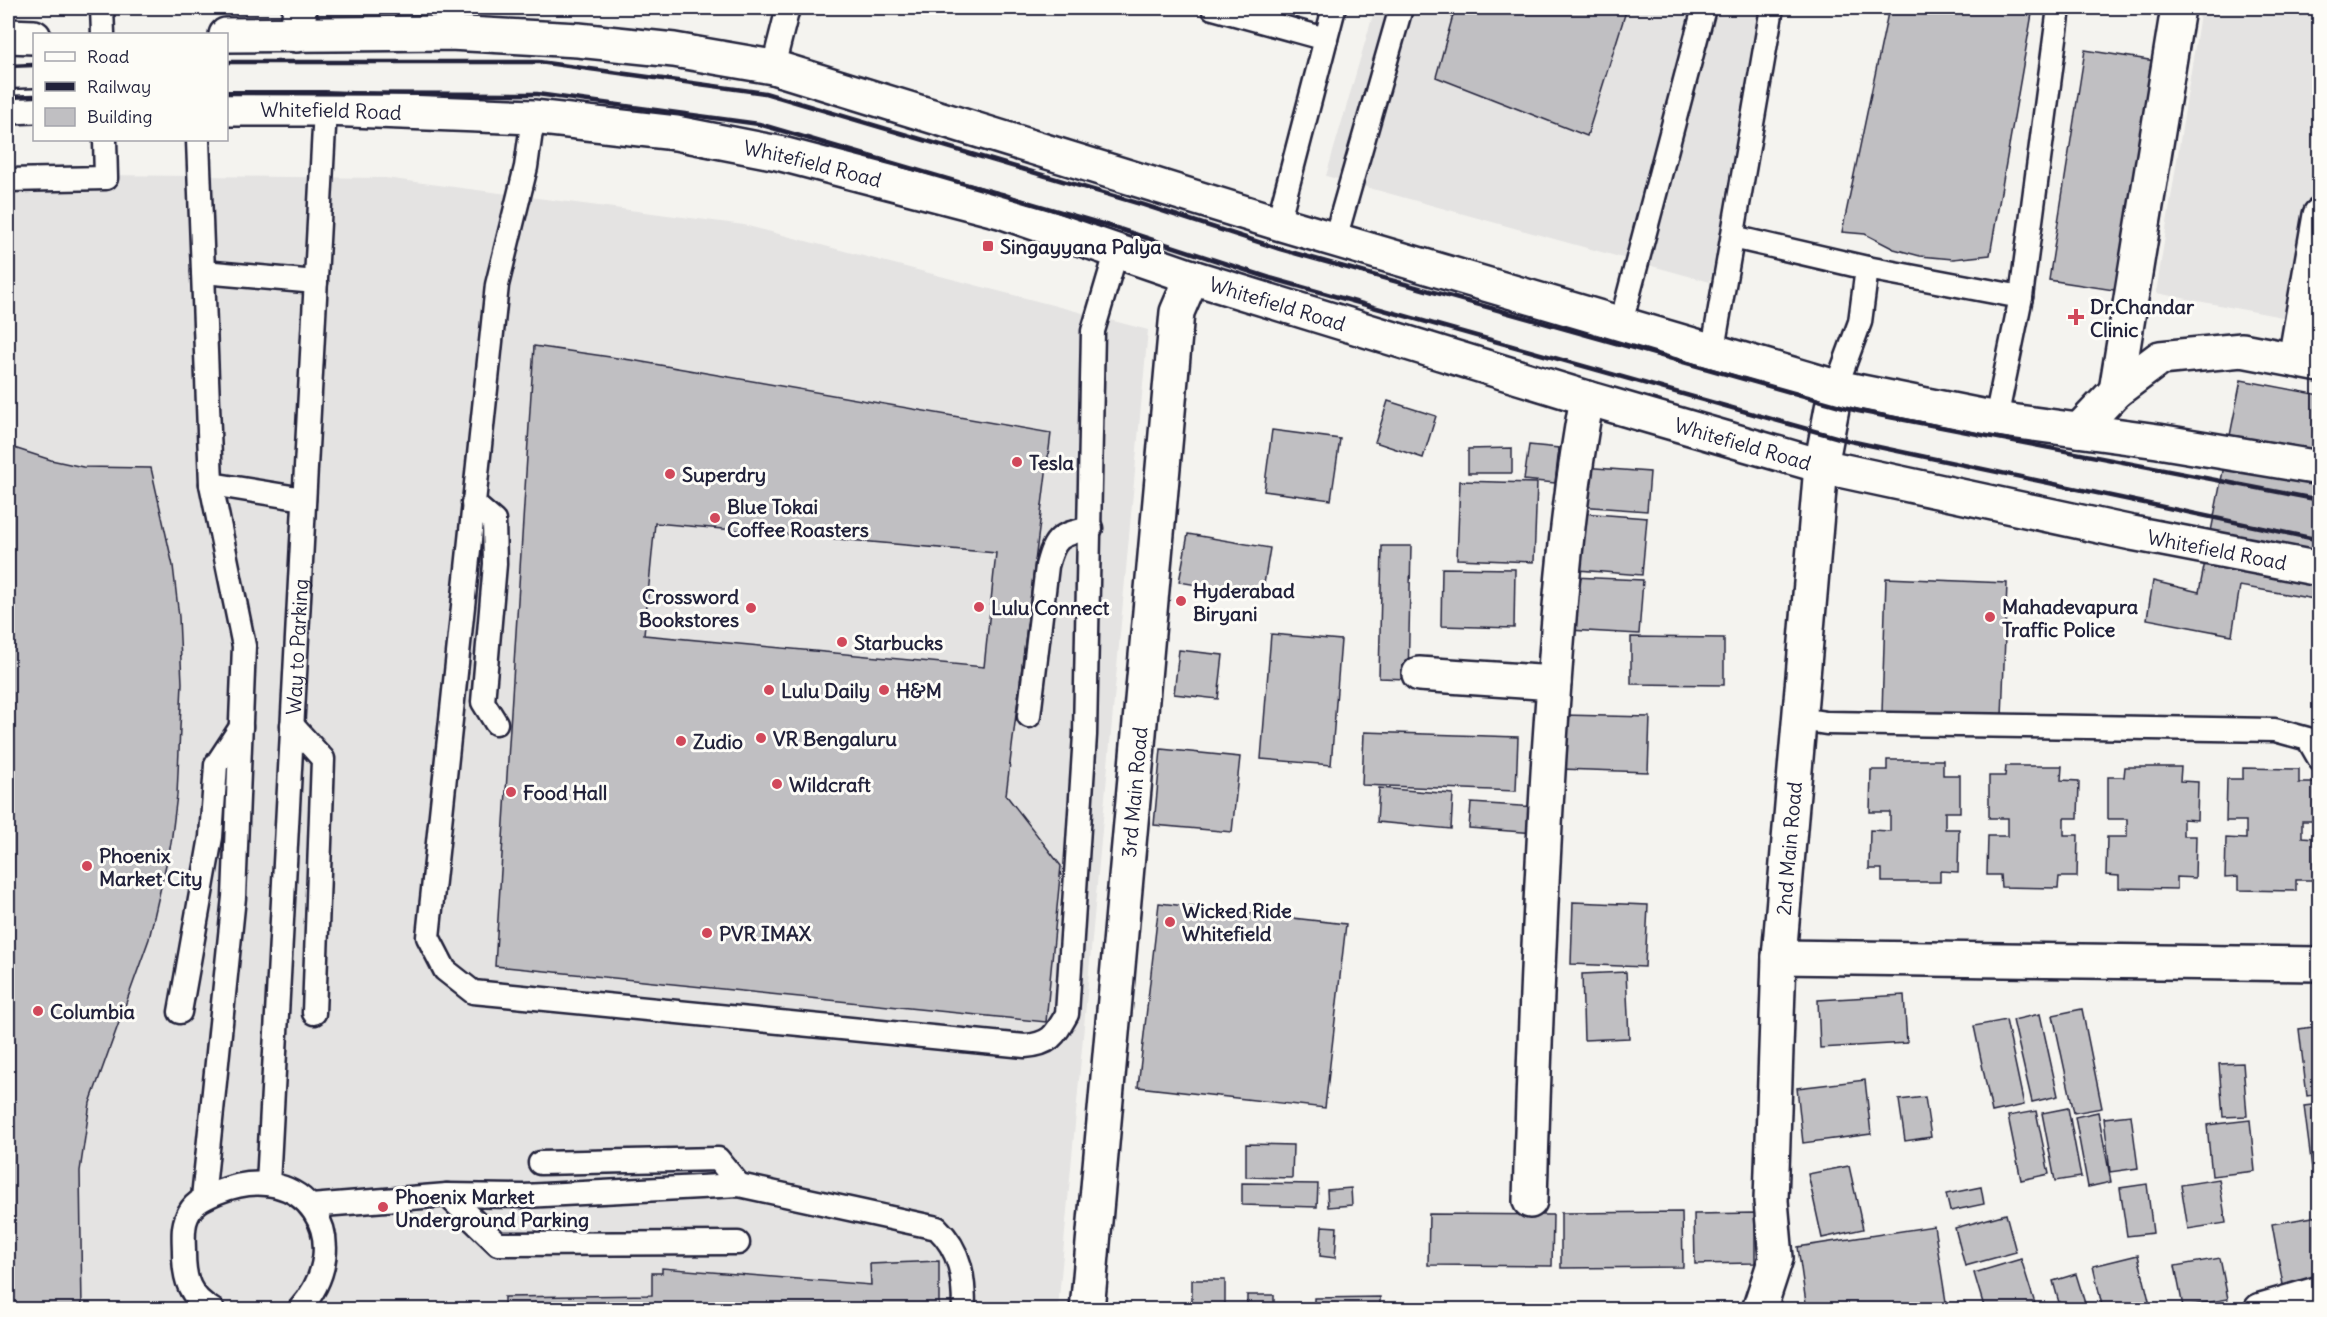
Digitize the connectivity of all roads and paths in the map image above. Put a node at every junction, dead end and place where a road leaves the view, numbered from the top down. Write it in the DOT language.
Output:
graph roads {
  1 [pos="102,8"];
  2 [pos="788,8"];
  3 [pos="1213,8"];
  4 [pos="1334,8"];
  5 [pos="1401,8"];
  6 [pos="1704,8"];
  7 [pos="1772,8"];
  8 [pos="2059,8"];
  9 [pos="2178,8"];
  10 [pos="298,21"];
  11 [pos="103,33"];
  12 [pos="228,35"];
  13 [pos="8,36"];
  14 [pos="33,37"];
  15 [pos="1326,39"];
  16 [pos="773,67"];
  17 [pos="33,106"];
  18 [pos="8,107"];
  19 [pos="228,109"];
  20 [pos="324,110"];
  21 [pos="533,117"];
  22 [pos="105,141"];
  23 [pos="198,141"];
  24 [pos="8,180"];
  25 [pos="2319,215"];
  26 [pos="1278,223"];
  27 [pos="1732,237"];
  28 [pos="1335,239"];
  29 [pos="1117,250"];
  30 [pos="1867,268"];
  31 [pos="203,272"];
  32 [pos="1191,277"];
  33 [pos="316,282"];
  34 [pos="2020,297"];
  35 [pos="1621,323"];
  36 [pos="1713,349"];
  37 [pos="2307,363"];
  38 [pos="1836,387"];
  39 [pos="2116,391"];
  40 [pos="1587,398"];
  41 [pos="1996,419"];
  42 [pos="2079,430"];
  43 [pos="1821,466"];
  44 [pos="2319,468"];
  45 [pos="211,484"];
  46 [pos="304,499"];
  47 [pos="473,503"];
  48 [pos="1091,528"];
  49 [pos="2319,569"];
  50 [pos="1419,674"];
  51 [pos="1554,683"];
  52 [pos="1029,716"];
  53 [pos="1800,719"];
  54 [pos="496,723"];
  55 [pos="292,725"];
  56 [pos="241,727"];
  57 [pos="2319,760"];
  58 [pos="1779,957"];
  59 [pos="2319,964"];
  60 [pos="180,1012"];
  61 [pos="314,1013"];
  62 [pos="540,1163"];
  63 [pos="268,1184"];
  64 [pos="739,1185"];
  65 [pos="447,1195"];
  66 [pos="203,1198"];
  67 [pos="1530,1201"];
  68 [pos="311,1206"];
  69 [pos="738,1243"];
  70 [pos="2319,1293"];
  71 [pos="213,1310"];
  72 [pos="299,1310"];
  73 [pos="964,1310"];
  74 [pos="1087,1310"];
  75 [pos="1759,1310"];
  76 [pos="2261,1310"];
  1 -- 11 [label="lane"];
  2 -- 16 [label="lane"];
  3 -- 15 [label="lane"];
  4 -- 15 [label="lane"];
  5 -- 28 [label="lane"];
  6 -- 35 [label="lane"];
  7 -- 27 [label="lane"];
  8 -- 34 [label="lane"];
  9 -- 39 [label="main road"];
  10 -- 12 [label="main road"];
  10 -- 16 [label="main road"];
  13 -- 14 [label="main road"];
  15 -- 26 [label="lane"];
  16 -- 26 [label="main road"];
  17 -- 18 [label="main road"];
  19 -- 20 [label="main road, Whitefield Road"];
  20 -- 21 [label="main road, Whitefield Road"];
  20 -- 33 [label="lane, Way to Parking"];
  21 -- 29 [label="main road, Whitefield Road"];
  21 -- 47 [label="lane"];
  22 -- 24 [label="lane"];
  23 -- 31 [label="lane"];
  25 -- 37 [label="main road"];
  26 -- 28 [label="main road"];
  27 -- 30 [label="lane"];
  27 -- 36 [label="lane"];
  28 -- 35 [label="main road"];
  29 -- 32 [label="main road, Whitefield Road"];
  29 -- 48 [label="lane"];
  30 -- 34 [label="lane"];
  30 -- 38 [label="lane"];
  31 -- 33 [label="lane"];
  31 -- 45 [label="lane"];
  32 -- 40 [label="main road, Whitefield Road"];
  32 -- 74 [label="main road, 3rd Main Road"];
  33 -- 46 [label="lane, Way to Parking"];
  34 -- 41 [label="lane"];
  35 -- 36 [label="main road"];
  36 -- 38 [label="main road"];
  37 -- 39 [label="main road"];
  38 -- 41 [label="main road"];
  38 -- 43 [label="main road, 2nd Main Road"];
  39 -- 42 [label="main road"];
  40 -- 43 [label="main road, Whitefield Road"];
  40 -- 51 [label="main road"];
  41 -- 42 [label="main road"];
  42 -- 44 [label="main road"];
  43 -- 49 [label="main road, Whitefield Road"];
  43 -- 53 [label="main road, 2nd Main Road"];
  45 -- 46 [label="lane"];
  45 -- 56 [label="lane"];
  46 -- 55 [label="lane, Way to Parking"];
  47 -- 48 [label="lane"];
  47 -- 54 [label="lane"];
  48 -- 52 [label="lane"];
  50 -- 51 [label="main road"];
  51 -- 67 [label="main road"];
  53 -- 57 [label="lane"];
  53 -- 58 [label="main road, 2nd Main Road"];
  55 -- 61 [label="lane"];
  55 -- 63 [label="lane, Way to Parking"];
  56 -- 60 [label="lane"];
  56 -- 66 [label="lane"];
  58 -- 59 [label="main road"];
  58 -- 75 [label="main road, 2nd Main Road"];
  62 -- 64 [label="lane"];
  63 -- 66 [label="lane"];
  63 -- 68 [label="lane"];
  64 -- 65 [label="lane"];
  64 -- 73 [label="lane"];
  65 -- 68 [label="lane"];
  65 -- 69 [label="lane"];
  66 -- 71 [label="lane"];
  68 -- 72 [label="lane"];
  70 -- 76 [label="main road"];
}
